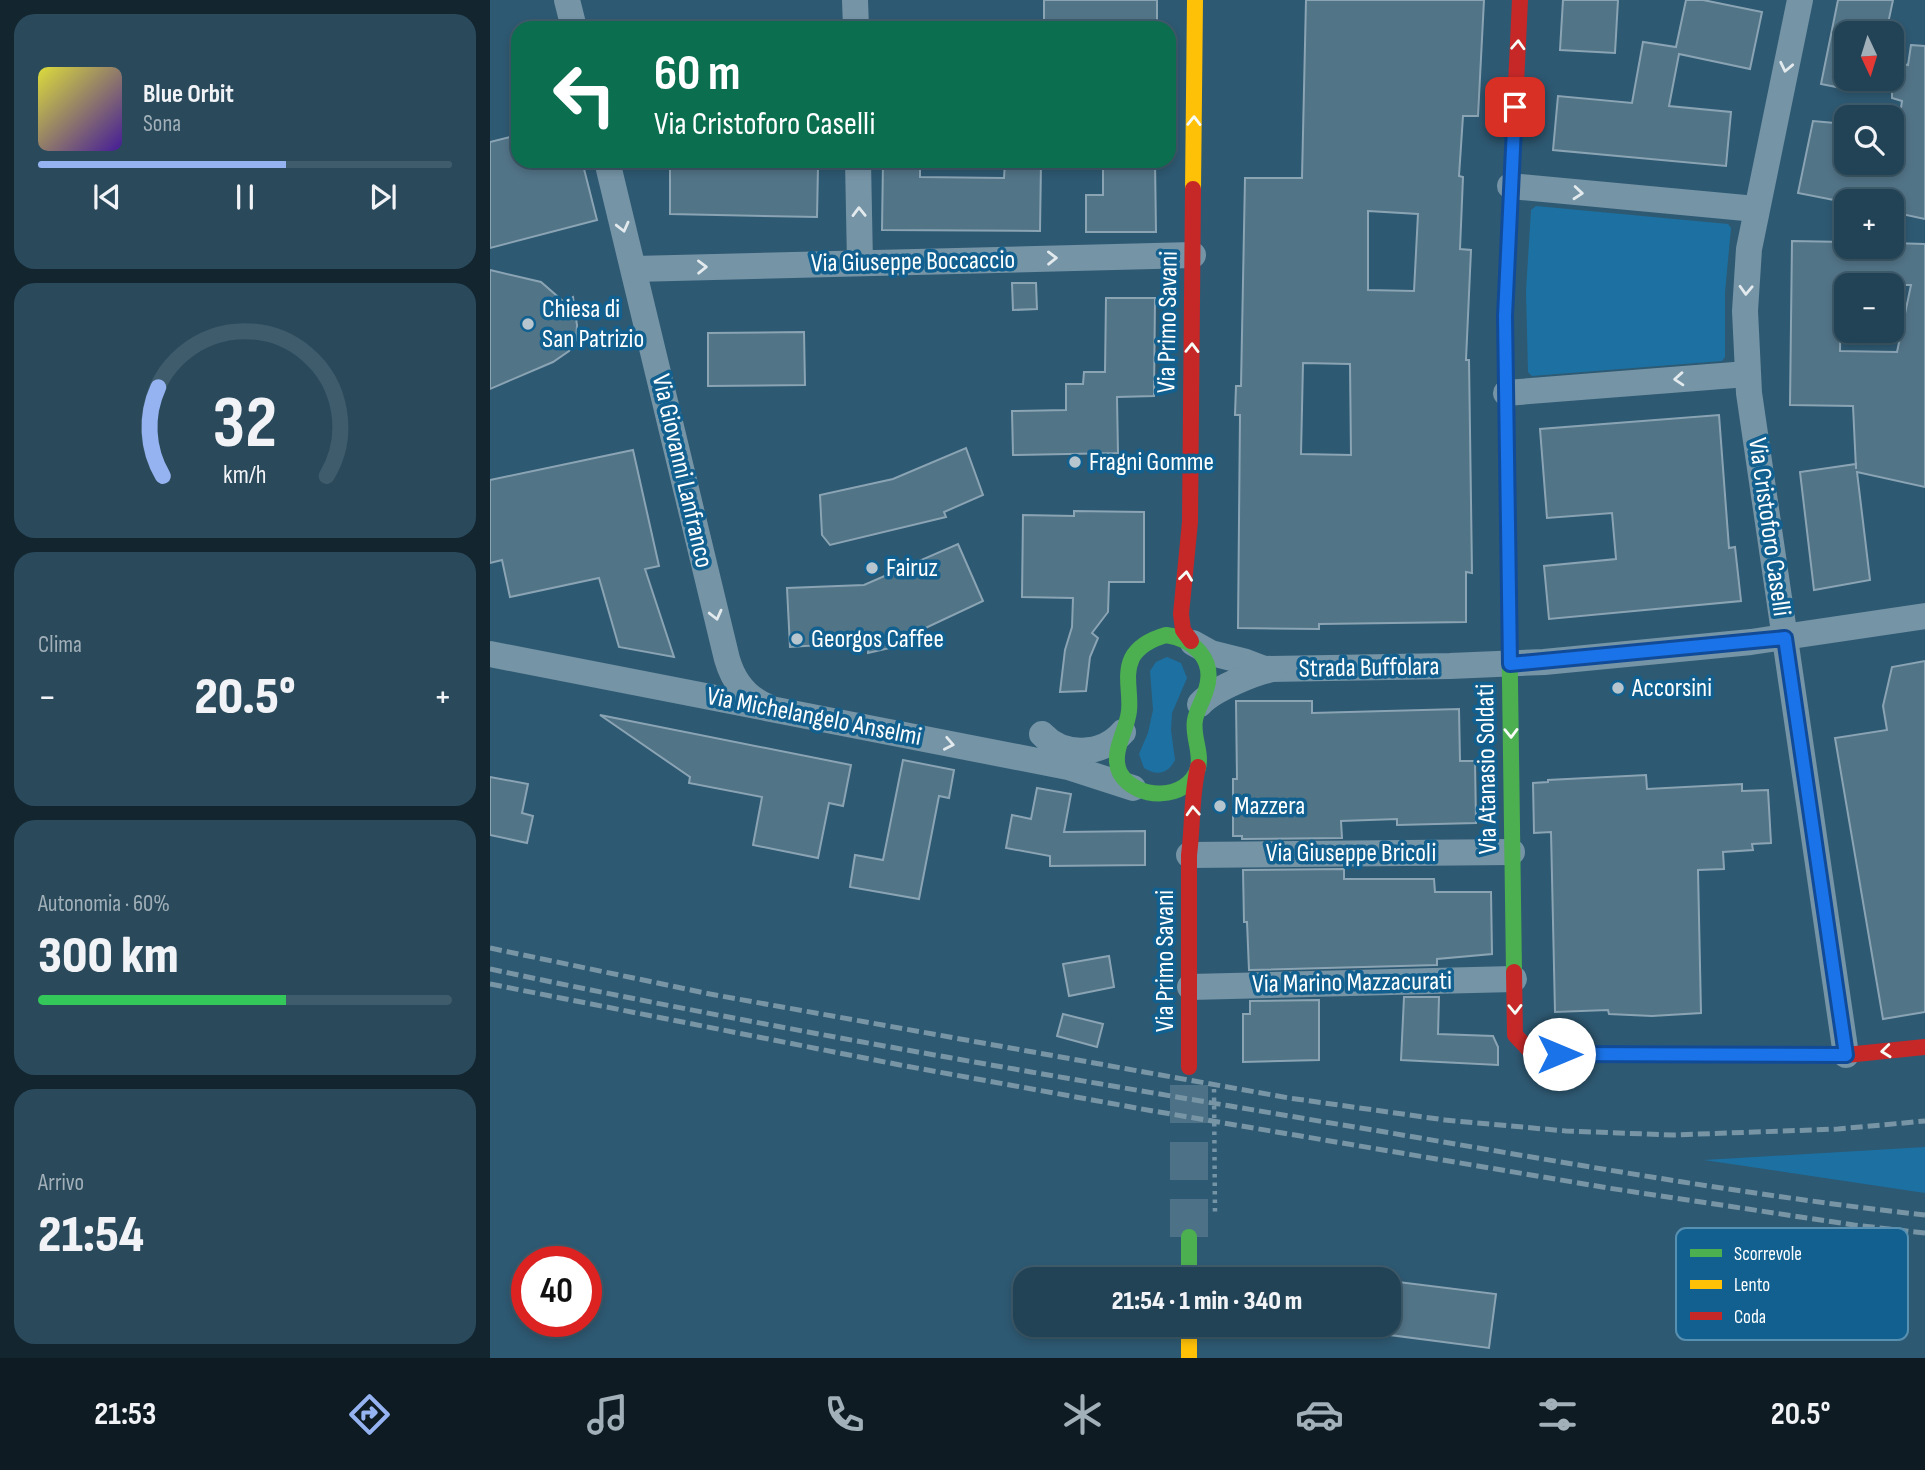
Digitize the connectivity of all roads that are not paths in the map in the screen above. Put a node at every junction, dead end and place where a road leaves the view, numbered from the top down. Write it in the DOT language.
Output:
graph roads {
  1 [pos="567,0"];
  2 [pos="855,0"];
  3 [pos="1195,0"];
  4 [pos="1520,0"];
  5 [pos="1800,0"];
  6 [pos="572,21"];
  7 [pos="856,21"];
  8 [pos="609,168"];
  9 [pos="858,168"];
  10 [pos="1510,186"];
  11 [pos="1756,209"];
  12 [pos="1193,255"];
  13 [pos="860,263"];
  14 [pos="634,269"];
  15 [pos="1747,374"];
  16 [pos="1506,393"];
  17 [pos="1925,616"];
  18 [pos="1785,638"];
  19 [pos="1191,641"];
  20 [pos="490,654"];
  21 [pos="726,659"];
  22 [pos="1510,664"];
  23 [pos="1273,669"];
  24 [pos="690,692"];
  25 [pos="1200,704"];
  26 [pos="777,710"];
  27 [pos="1123,732"];
  28 [pos="1042,734"];
  29 [pos="1198,767"];
  30 [pos="1135,789"];
  31 [pos="1159,810"];
  32 [pos="1183,845"];
  33 [pos="1512,852"];
  34 [pos="1514,979"];
  35 [pos="1189,987"];
  36 [pos="1925,1047"];
  37 [pos="1846,1055"];
  38 [pos="1189,1067"];
  39 [pos="1189,1237"];
  40 [pos="1189,1267"];
  41 [pos="1189,1337"];
  42 [pos="1189,1358"];
  1 -- 6 [label="street"];
  2 -- 7 [label="street"];
  12 -- 3 [label="street, Via Primo Savani, one-way"];
  10 -- 4 [label="street, one-way"];
  5 -- 11 [label="street, Via Cristoforo Caselli, one-way"];
  8 -- 14 [label="street, Via Giovanni Lanfranco, one-way"];
  13 -- 9 [label="street, one-way"];
  10 -- 11 [label="street, one-way"];
  10 -- 16 [label="street, Via Atanasio Soldati"];
  11 -- 15 [label="street, Via Cristoforo Caselli, one-way"];
  13 -- 12 [label="street, Via Giuseppe Boccaccio, one-way"];
  19 -- 12 [label="street, Via Primo Savani, one-way"];
  14 -- 13 [label="street, Via Giuseppe Boccaccio, one-way"];
  14 -- 21 [label="street, Via Giovanni Lanfranco, one-way"];
  15 -- 16 [label="street, one-way"];
  15 -- 18 [label="street, Via Cristoforo Caselli"];
  16 -- 22 [label="street, Via Atanasio Soldati"];
  17 -- 18 [label="street, Strada Buffolara"];
  18 -- 22 [label="street, Strada Buffolara"];
  18 -- 37 [label="street, Via Cristoforo Caselli"];
  19 -- 23 [label="street, Strada Buffolara"];
  19 -- 25 [label="street, Via Primo Savani"];
  19 -- 27 [label="street"];
  20 -- 24 [label="street, Via Michelangelo Anselmi"];
  21 -- 24 [label="street"];
  21 -- 26 [label="street, Via Giovanni Lanfranco"];
  22 -- 23 [label="street, Strada Buffolara"];
  22 -- 33 [label="street, Via Atanasio Soldati, one-way"];
  23 -- 25 [label="street, Strada Buffolara"];
  24 -- 26 [label="street, Via Michelangelo Anselmi"];
  25 -- 29 [label="street, Via Primo Savani"];
  26 -- 30 [label="street, Via Michelangelo Anselmi, one-way"];
  27 -- 28 [label="street"];
  27 -- 30 [label="street"];
  29 -- 30 [label="street"];
  32 -- 29 [label="street, Via Primo Savani, one-way"];
  30 -- 31 [label="street"];
  32 -- 33 [label="street, Via Giuseppe Bricoli"];
  32 -- 35 [label="street, Via Primo Savani"];
  33 -- 34 [label="street, Via Atanasio Soldati"];
  34 -- 35 [label="street, Via Marino Mazzacurati"];
  34 -- 37 [label="street, Via Atanasio Soldati, one-way"];
  35 -- 38 [label="street, Via Primo Savani"];
  36 -- 37 [label="street, one-way"];
  39 -- 40 [label="street"];
  41 -- 42 [label="street"];
}
